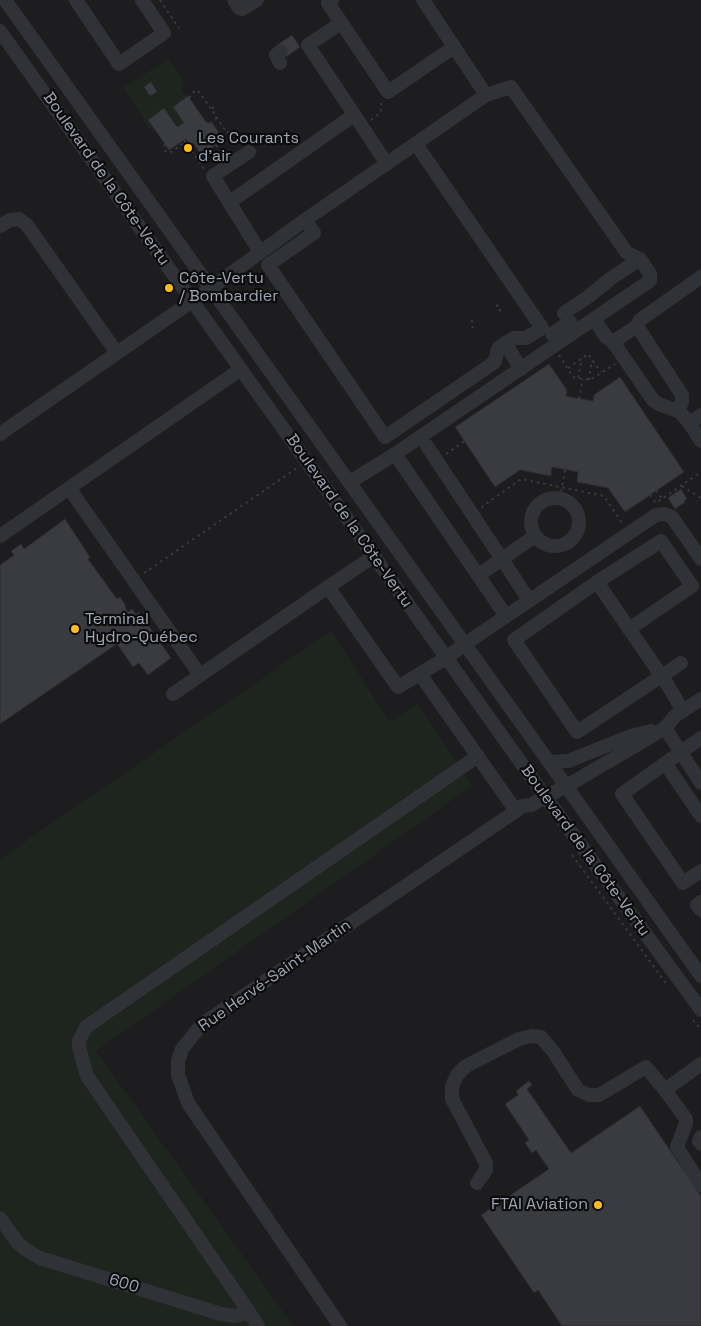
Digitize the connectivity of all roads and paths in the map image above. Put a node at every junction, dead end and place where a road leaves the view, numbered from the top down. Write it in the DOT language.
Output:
graph roads {
  1 [pos="5,0"];
  2 [pos="76,0"];
  3 [pos="142,0"];
  4 [pos="160,0"];
  5 [pos="234,0"];
  6 [pos="257,0"];
  7 [pos="332,0"];
  8 [pos="423,0"];
  9 [pos="341,23"];
  10 [pos="179,28"];
  11 [pos="0,31"];
  12 [pos="454,47"];
  13 [pos="486,95"];
  14 [pos="190,98"];
  15 [pos="382,99"];
  16 [pos="214,107"];
  17 [pos="211,109"];
  18 [pos="354,115"];
  19 [pos="377,115"];
  20 [pos="217,118"];
  21 [pos="211,124"];
  22 [pos="231,130"];
  23 [pos="165,144"];
  24 [pos="416,144"];
  25 [pos="216,145"];
  26 [pos="221,152"];
  27 [pos="249,152"];
  28 [pos="387,164"];
  29 [pos="213,176"];
  30 [pos="230,202"];
  31 [pos="305,220"];
  32 [pos="0,226"];
  33 [pos="260,252"];
  34 [pos="640,259"];
  35 [pos="701,277"];
  36 [pos="211,288"];
  37 [pos="192,300"];
  38 [pos="496,305"];
  39 [pos="500,312"];
  40 [pos="594,319"];
  41 [pos="472,320"];
  42 [pos="636,326"];
  43 [pos="477,329"];
  44 [pos="508,342"];
  45 [pos="613,342"];
  46 [pos="558,348"];
  47 [pos="117,353"];
  48 [pos="582,358"];
  49 [pos="592,360"];
  50 [pos="617,362"];
  51 [pos="524,367"];
  52 [pos="568,368"];
  53 [pos="241,369"];
  54 [pos="601,373"];
  55 [pos="578,378"];
  56 [pos="583,379"];
  57 [pos="588,380"];
  58 [pos="579,399"];
  59 [pos="678,411"];
  60 [pos="695,419"];
  61 [pos="0,434"];
  62 [pos="465,441"];
  63 [pos="701,441"];
  64 [pos="427,446"];
  65 [pos="447,453"];
  66 [pos="395,454"];
  67 [pos="306,461"];
  68 [pos="565,470"];
  69 [pos="701,472"];
  70 [pos="350,482"];
  71 [pos="682,485"];
  72 [pos="69,488"];
  73 [pos="656,490"];
  74 [pos="561,493"];
  75 [pos="650,495"];
  76 [pos="701,498"];
  77 [pos="662,499"];
  78 [pos="483,506"];
  79 [pos="625,527"];
  80 [pos="0,536"];
  81 [pos="535,536"];
  82 [pos="374,556"];
  83 [pos="502,559"];
  84 [pos="701,559"];
  85 [pos="479,575"];
  86 [pos="134,580"];
  87 [pos="598,582"];
  88 [pos="328,588"];
  89 [pos="529,600"];
  90 [pos="506,616"];
  91 [pos="629,629"];
  92 [pos="465,644"];
  93 [pos="446,658"];
  94 [pos="681,663"];
  95 [pos="420,674"];
  96 [pos="200,675"];
  97 [pos="661,676"];
  98 [pos="173,694"];
  99 [pos="701,699"];
  100 [pos="683,711"];
  101 [pos="665,728"];
  102 [pos="701,738"];
  103 [pos="680,752"];
  104 [pos="478,756"];
  105 [pos="550,762"];
  106 [pos="665,763"];
  107 [pos="699,776"];
  108 [pos="566,785"];
  109 [pos="545,796"];
  110 [pos="516,811"];
  111 [pos="701,816"];
  112 [pos="572,856"];
  113 [pos="701,870"];
  114 [pos="701,902"];
  115 [pos="701,910"];
  116 [pos="701,976"];
  117 [pos="673,993"];
  118 [pos="696,1013"];
  119 [pos="701,1030"];
  120 [pos="701,1064"];
  121 [pos="665,1090"];
  122 [pos="701,1137"];
  123 [pos="701,1144"];
  124 [pos="477,1183"];
  125 [pos="701,1185"];
  126 [pos="0,1218"];
  127 [pos="249,1312"];
  128 [pos="258,1326"];
  129 [pos="340,1326"];
  1 -- 36 [label="street, Boulevard de la Côte-Vertu"];
  2 -- 3 [label="street"];
  4 -- 10 [label="path"];
  5 -- 6 [label="street"];
  7 -- 9 [label="street"];
  8 -- 12 [label="street"];
  9 -- 12 [label="street"];
  9 -- 18 [label="street"];
  11 -- 37 [label="street, Boulevard de la Côte-Vertu"];
  12 -- 13 [label="street"];
  13 -- 24 [label="street"];
  13 -- 34 [label="street"];
  14 -- 17 [label="path"];
  15 -- 19 [label="path"];
  16 -- 17 [label="path"];
  17 -- 20 [label="path"];
  18 -- 28 [label="street"];
  18 -- 30 [label="street"];
  20 -- 21 [label="path"];
  20 -- 22 [label="path"];
  23 -- 29 [label="path"];
  24 -- 28 [label="street"];
  24 -- 44 [label="street"];
  25 -- 26 [label="path"];
  27 -- 29 [label="street"];
  28 -- 31 [label="street"];
  29 -- 30 [label="street"];
  30 -- 33 [label="street"];
  31 -- 33 [label="street"];
  31 -- 44 [label="street"];
  32 -- 47 [label="street"];
  33 -- 36 [label="street"];
  34 -- 40 [label="street"];
  34 -- 46 [label="street"];
  35 -- 42 [label="street"];
  36 -- 37 [label="street"];
  36 -- 70 [label="street, Boulevard de la Côte-Vertu"];
  37 -- 47 [label="street"];
  37 -- 53 [label="street, Boulevard de la Côte-Vertu"];
  38 -- 39 [label="path"];
  40 -- 45 [label="street"];
  40 -- 46 [label="street"];
  41 -- 43 [label="path"];
  42 -- 45 [label="street"];
  42 -- 59 [label="street"];
  44 -- 51 [label="street"];
  45 -- 59 [label="street"];
  46 -- 51 [label="street"];
  46 -- 52 [label="path"];
  47 -- 61 [label="street"];
  48 -- 49 [label="path"];
  48 -- 52 [label="path"];
  48 -- 55 [label="path"];
  49 -- 54 [label="path"];
  49 -- 57 [label="path"];
  50 -- 54 [label="path"];
  51 -- 66 [label="street"];
  52 -- 55 [label="path"];
  53 -- 67 [label="street, Boulevard de la Côte-Vertu"];
  53 -- 72 [label="street"];
  54 -- 57 [label="path"];
  55 -- 56 [label="path"];
  56 -- 57 [label="path"];
  56 -- 58 [label="path"];
  59 -- 60 [label="street"];
  60 -- 63 [label="street"];
  62 -- 65 [label="path"];
  64 -- 83 [label="street"];
  66 -- 70 [label="street"];
  66 -- 85 [label="street"];
  67 -- 82 [label="street, Boulevard de la Côte-Vertu"];
  67 -- 86 [label="path"];
  68 -- 74 [label="path"];
  69 -- 71 [label="path"];
  70 -- 92 [label="street, Boulevard de la Côte-Vertu"];
  71 -- 76 [label="path"];
  71 -- 77 [label="path"];
  72 -- 80 [label="street"];
  72 -- 86 [label="street"];
  73 -- 77 [label="path"];
  74 -- 78 [label="path"];
  74 -- 79 [label="path"];
  74 -- 81 [label="street"];
  74 -- 81 [label="street"];
  75 -- 77 [label="path"];
  81 -- 83 [label="street"];
  82 -- 88 [label="street"];
  82 -- 93 [label="street, Boulevard de la Côte-Vertu"];
  83 -- 85 [label="street"];
  83 -- 89 [label="street"];
  84 -- 89 [label="street"];
  85 -- 90 [label="street"];
  86 -- 96 [label="street"];
  87 -- 91 [label="street"];
  87 -- 91 [label="street"];
  87 -- 97 [label="street"];
  88 -- 95 [label="street"];
  88 -- 96 [label="street"];
  89 -- 90 [label="street"];
  90 -- 92 [label="street"];
  91 -- 97 [label="street"];
  92 -- 93 [label="street"];
  92 -- 105 [label="street, Boulevard de la Côte-Vertu"];
  93 -- 95 [label="street"];
  93 -- 109 [label="street, Boulevard de la Côte-Vertu"];
  94 -- 97 [label="street"];
  95 -- 104 [label="street"];
  96 -- 98 [label="street"];
  97 -- 100 [label="street"];
  99 -- 100 [label="street, Rue Hervé-Saint-Martin"];
  100 -- 101 [label="street, Rue Hervé-Saint-Martin"];
  101 -- 103 [label="street"];
  101 -- 105 [label="street"];
  101 -- 108 [label="street, Rue Hervé-Saint-Martin"];
  102 -- 103 [label="street"];
  103 -- 106 [label="street"];
  103 -- 107 [label="street"];
  104 -- 110 [label="street"];
  104 -- 127 [label="street"];
  105 -- 108 [label="street, Boulevard de la Côte-Vertu"];
  106 -- 111 [label="street"];
  106 -- 113 [label="street"];
  108 -- 109 [label="street, Rue Hervé-Saint-Martin"];
  108 -- 116 [label="street, Boulevard de la Côte-Vertu"];
  109 -- 110 [label="street, Rue Hervé-Saint-Martin"];
  109 -- 118 [label="street, Boulevard de la Côte-Vertu"];
  110 -- 129 [label="street, Rue Hervé-Saint-Martin"];
  112 -- 117 [label="path, Boulevard de la Côte-Vertu"];
  114 -- 115 [label="street"];
  118 -- 119 [label="path"];
  120 -- 121 [label="street"];
  121 -- 124 [label="street"];
  121 -- 125 [label="street"];
  122 -- 123 [label="street"];
  126 -- 127 [label="street, 600"];
  127 -- 128 [label="street"];
}
